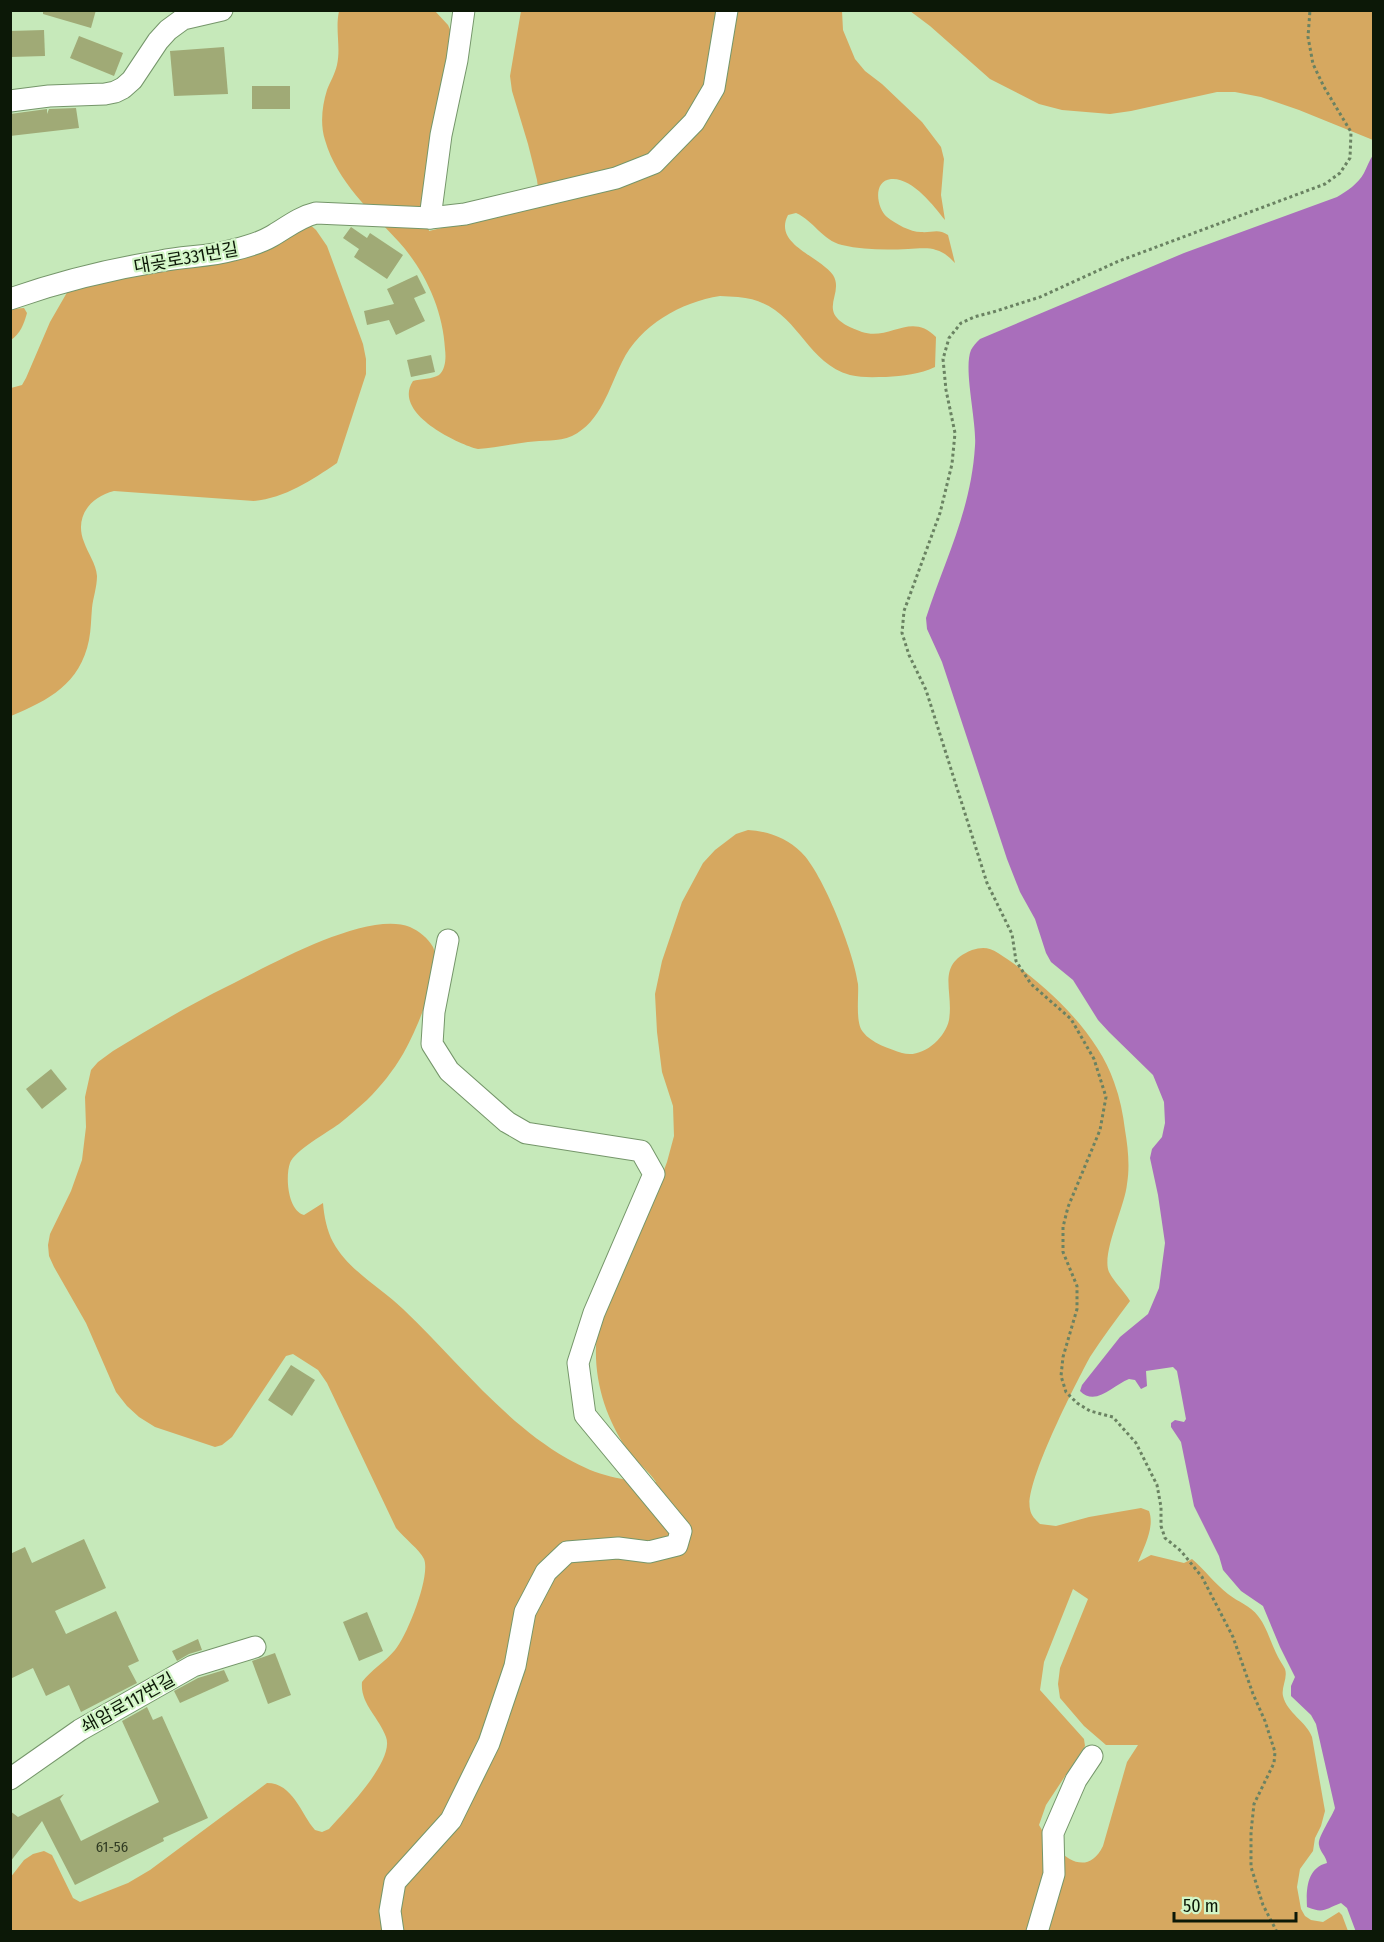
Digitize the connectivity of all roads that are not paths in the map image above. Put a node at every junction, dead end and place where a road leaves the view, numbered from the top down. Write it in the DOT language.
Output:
graph roads {
  1 [pos="222,10"];
  2 [pos="464,10"];
  3 [pos="727,10"];
  4 [pos="10,101"];
  5 [pos="430,218"];
  6 [pos="10,299"];
  7 [pos="448,940"];
  8 [pos="255,1647"];
  9 [pos="1092,1756"];
  10 [pos="10,1779"];
  11 [pos="393,1932"];
  12 [pos="1037,1932"];
  1 -- 4 [label="lane"];
  2 -- 5 [label="lane"];
  3 -- 5 [label="lane, 대곶로331번길"];
  5 -- 6 [label="lane, 대곶로331번길"];
  7 -- 11 [label="lane"];
  8 -- 10 [label="lane, 쇄암로117번길"];
  9 -- 12 [label="lane"];
}
